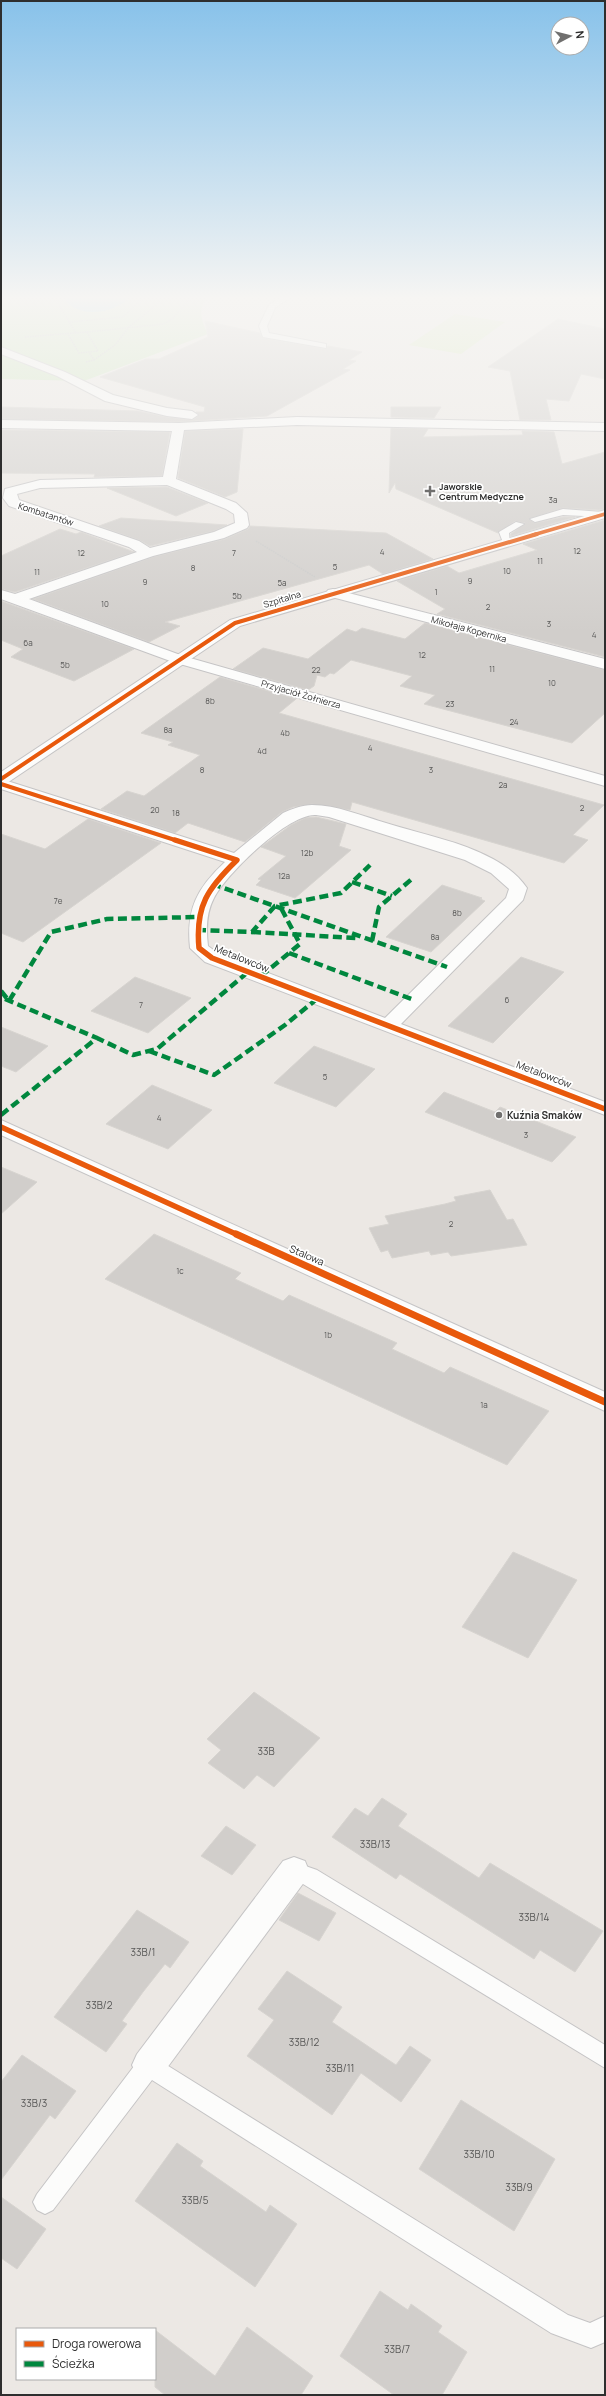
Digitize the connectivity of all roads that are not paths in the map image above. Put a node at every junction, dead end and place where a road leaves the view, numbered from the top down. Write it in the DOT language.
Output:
graph roads {
  1 [pos="157,409"];
  2 [pos="297,421"];
  3 [pos="1,424"];
  4 [pos="179,427"];
  5 [pos="605,427"];
  6 [pos="169,481"];
  7 [pos="603,515"];
  8 [pos="535,519"];
  9 [pos="519,524"];
  10 [pos="507,543"];
  11 [pos="148,553"];
  12 [pos="337,592"];
  13 [pos="1,594"];
  14 [pos="16,599"];
  15 [pos="178,659"];
  16 [pos="605,664"];
  17 [pos="1,780"];
  18 [pos="605,781"];
  19 [pos="1,784"];
  20 [pos="236,860"];
  21 [pos="389,1025"];
  22 [pos="605,1109"];
  23 [pos="1,1127"];
  24 [pos="605,1402"];
  25 [pos="294,1871"];
  26 [pos="605,2057"];
  27 [pos="149,2065"];
  28 [pos="45,2202"];
  29 [pos="605,2328"];
  1 -- 2 [label="street"];
  2 -- 4 [label="street"];
  2 -- 5 [label="street"];
  3 -- 4 [label="street"];
  4 -- 6 [label="street"];
  6 -- 11 [label="street, Kombatantów"];
  6 -- 11 [label="street, Kombatantów"];
  7 -- 8 [label="lane"];
  7 -- 10 [label="street, Szpitalna"];
  9 -- 10 [label="lane"];
  10 -- 12 [label="street, Szpitalna"];
  11 -- 14 [label="street"];
  12 -- 15 [label="street, Szpitalna"];
  12 -- 16 [label="street, Mikołaja Kopernika"];
  13 -- 14 [label="street, Przyjaciół Żołnierza"];
  14 -- 15 [label="street, Przyjaciół Żołnierza"];
  15 -- 17 [label="street, Szpitalna"];
  15 -- 18 [label="street, Przyjaciół Żołnierza"];
  19 -- 20 [label="street"];
  20 -- 21 [label="street, Metalowców"];
  20 -- 21 [label="street, Metalowców"];
  21 -- 22 [label="street, Metalowców"];
  23 -- 24 [label="street, Stalowa"];
  25 -- 26 [label="lane"];
  25 -- 27 [label="street"];
  27 -- 28 [label="lane"];
  27 -- 29 [label="lane"];
}
